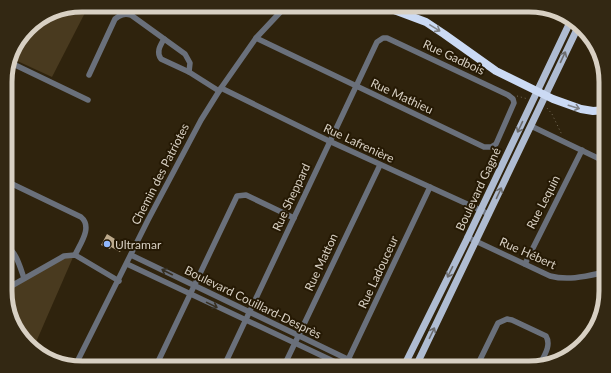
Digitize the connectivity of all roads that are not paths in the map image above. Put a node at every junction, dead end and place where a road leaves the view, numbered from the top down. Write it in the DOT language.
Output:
graph roads {
  1 [pos="280,12"];
  2 [pos="399,12"];
  3 [pos="569,25"];
  4 [pos="576,30"];
  5 [pos="256,38"];
  6 [pos="383,38"];
  7 [pos="164,40"];
  8 [pos="15,65"];
  9 [pos="189,72"];
  10 [pos="89,75"];
  11 [pos="356,87"];
  12 [pos="220,90"];
  13 [pos="537,92"];
  14 [pos="545,96"];
  15 [pos="514,98"];
  16 [pos="88,100"];
  17 [pos="599,111"];
  18 [pos="531,126"];
  19 [pos="329,141"];
  20 [pos="582,150"];
  21 [pos="599,158"];
  22 [pos="380,165"];
  23 [pos="12,184"];
  24 [pos="430,187"];
  25 [pos="480,210"];
  26 [pos="489,214"];
  27 [pos="294,218"];
  28 [pos="467,237"];
  29 [pos="476,241"];
  30 [pos="12,250"];
  31 [pos="75,255"];
  32 [pos="131,255"];
  33 [pos="127,264"];
  34 [pos="525,264"];
  35 [pos="599,273"];
  36 [pos="24,278"];
  37 [pos="118,281"];
  38 [pos="12,285"];
  39 [pos="194,286"];
  40 [pos="189,294"];
  41 [pos="249,312"];
  42 [pos="245,321"];
  43 [pos="298,336"];
  44 [pos="295,343"];
  45 [pos="348,359"];
  46 [pos="542,360"];
  47 [pos="78,361"];
  48 [pos="158,361"];
  49 [pos="226,361"];
  50 [pos="286,361"];
  51 [pos="334,361"];
  52 [pos="352,361"];
  53 [pos="406,361"];
  54 [pos="418,361"];
  55 [pos="479,361"];
  1 -- 5 [label="street, Chemin des Patriotes"];
  2 -- 13 [label="highway, one-way"];
  3 -- 13 [label="main road, Boulevard Gagné"];
  14 -- 4 [label="main road, Boulevard Gagné, one-way"];
  5 -- 11 [label="street, Rue Mathieu"];
  5 -- 12 [label="street, Chemin des Patriotes"];
  6 -- 11 [label="street, Rue Sheppard"];
  6 -- 15 [label="street, Rue Gadbois"];
  7 -- 9 [label="street"];
  7 -- 9 [label="street, Rue Lafrenière"];
  7 -- 10 [label="street"];
  8 -- 16 [label="street"];
  9 -- 12 [label="street, Rue Lafrenière"];
  11 -- 15 [label="street, Rue Mathieu"];
  11 -- 19 [label="street, Rue Sheppard"];
  12 -- 19 [label="street, Rue Lafrenière"];
  12 -- 32 [label="street, Chemin des Patriotes"];
  13 -- 14 [label="highway"];
  13 -- 25 [label="main road, Boulevard Gagné, one-way"];
  14 -- 17 [label="highway, one-way"];
  14 -- 18 [label="main road, Boulevard Gagné"];
  18 -- 20 [label="street"];
  26 -- 18 [label="main road, Boulevard Gagné, one-way"];
  19 -- 22 [label="street, Rue Lafrenière"];
  19 -- 27 [label="street, Rue Sheppard"];
  20 -- 21 [label="street"];
  20 -- 34 [label="street, Rue Lequin"];
  22 -- 24 [label="street, Rue Lafrenière"];
  22 -- 43 [label="street, Rue Matton"];
  23 -- 31 [label="street"];
  24 -- 25 [label="street, Rue Lafrenière"];
  24 -- 45 [label="street, Rue Ladouceur"];
  25 -- 26 [label="street, Rue Lafrenière"];
  25 -- 28 [label="main road, Boulevard Gagné"];
  26 -- 29 [label="main road, Boulevard Gagné"];
  27 -- 39 [label="street"];
  27 -- 41 [label="street, Rue Sheppard"];
  28 -- 29 [label="street, Rue Hébert"];
  28 -- 53 [label="main road, Boulevard Gagné, one-way"];
  29 -- 34 [label="street, Rue Hébert"];
  54 -- 29 [label="main road, Boulevard Gagné, one-way"];
  30 -- 36 [label="street"];
  31 -- 36 [label="street"];
  31 -- 37 [label="street"];
  32 -- 33 [label="street, Chemin des Patriotes"];
  39 -- 32 [label="street, Boulevard Couillard-Desprès, one-way"];
  33 -- 37 [label="street, Chemin des Patriotes"];
  33 -- 40 [label="street, Boulevard Couillard-Desprès"];
  34 -- 35 [label="street, Rue Hébert"];
  36 -- 38 [label="street"];
  37 -- 47 [label="street, Chemin des Patriotes"];
  39 -- 40 [label="street"];
  39 -- 41 [label="street, Boulevard Couillard-Desprès"];
  40 -- 42 [label="street, Boulevard Couillard-Desprès, one-way"];
  40 -- 48 [label="street"];
  41 -- 42 [label="street, Rue Sheppard"];
  41 -- 43 [label="street, Boulevard Couillard-Desprès"];
  42 -- 44 [label="street, Boulevard Couillard-Desprès"];
  42 -- 49 [label="street, Rue Sheppard"];
  43 -- 44 [label="street, Rue Matton"];
  43 -- 45 [label="street, Boulevard Couillard-Desprès"];
  44 -- 50 [label="street, Rue Matton"];
  44 -- 51 [label="street, Boulevard Couillard-Desprès"];
  45 -- 52 [label="street, Boulevard Couillard-Desprès"];
  46 -- 55 [label="street"];
}
